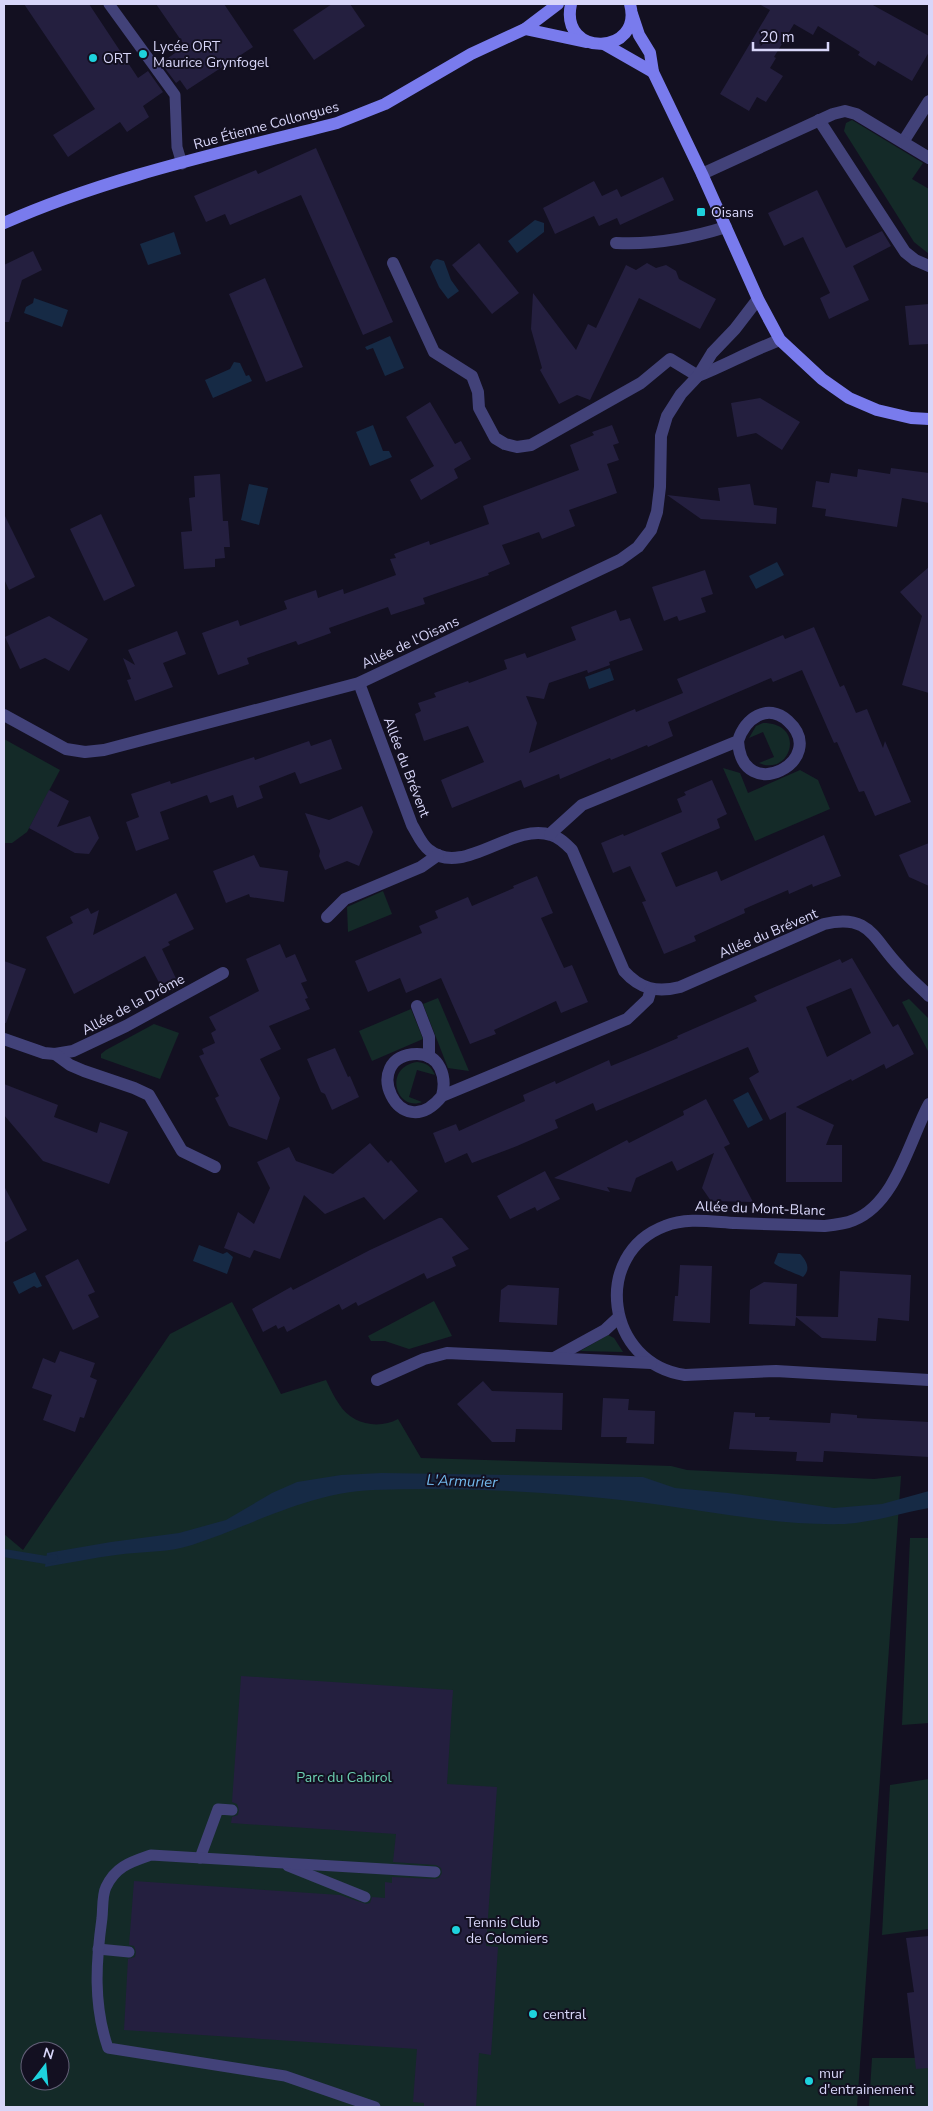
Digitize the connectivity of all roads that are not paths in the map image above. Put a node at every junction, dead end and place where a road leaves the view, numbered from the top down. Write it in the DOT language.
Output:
graph roads {
  1 [pos="109,4"];
  2 [pos="558,4"];
  3 [pos="571,4"];
  4 [pos="631,9"];
  5 [pos="525,29"];
  6 [pos="588,42"];
  7 [pos="604,44"];
  8 [pos="653,72"];
  9 [pos="929,101"];
  10 [pos="820,120"];
  11 [pos="903,142"];
  12 [pos="929,158"];
  13 [pos="182,164"];
  14 [pos="702,174"];
  15 [pos="4,223"];
  16 [pos="726,227"];
  17 [pos="616,243"];
  18 [pos="393,263"];
  19 [pos="929,266"];
  20 [pos="758,300"];
  21 [pos="780,340"];
  22 [pos="698,376"];
  23 [pos="929,419"];
  24 [pos="359,683"];
  25 [pos="4,716"];
  26 [pos="738,741"];
  27 [pos="550,834"];
  28 [pos="438,855"];
  29 [pos="327,918"];
  30 [pos="223,973"];
  31 [pos="651,990"];
  32 [pos="929,996"];
  33 [pos="417,1006"];
  34 [pos="4,1039"];
  35 [pos="55,1054"];
  36 [pos="429,1057"];
  37 [pos="442,1096"];
  38 [pos="929,1104"];
  39 [pos="215,1167"];
  40 [pos="619,1317"];
  41 [pos="554,1358"];
  42 [pos="651,1363"];
  43 [pos="377,1380"];
  44 [pos="929,1380"];
  45 [pos="232,1810"];
  46 [pos="200,1858"];
  47 [pos="277,1862"];
  48 [pos="435,1872"];
  49 [pos="365,1897"];
  50 [pos="98,1949"];
  51 [pos="129,1952"];
  52 [pos="375,2107"];
  1 -- 13 [label="lane"];
  2 -- 5 [label="main road, Rue Étienne Collongues"];
  3 -- 6 [label="main road"];
  4 -- 7 [label="main road"];
  4 -- 8 [label="main road"];
  5 -- 6 [label="main road"];
  5 -- 13 [label="main road, Rue Étienne Collongues"];
  6 -- 7 [label="main road"];
  7 -- 8 [label="main road"];
  8 -- 14 [label="main road"];
  9 -- 11 [label="street"];
  10 -- 11 [label="street"];
  10 -- 14 [label="street"];
  10 -- 19 [label="street"];
  11 -- 12 [label="street"];
  13 -- 15 [label="main road, Rue Étienne Collongues"];
  14 -- 16 [label="main road"];
  16 -- 17 [label="street"];
  16 -- 20 [label="main road"];
  18 -- 22 [label="street"];
  20 -- 21 [label="main road"];
  20 -- 22 [label="street, Allée de l'Oisans"];
  21 -- 22 [label="street, Allée de l'Oisans"];
  21 -- 23 [label="main road"];
  22 -- 24 [label="street, Allée de l'Oisans"];
  24 -- 25 [label="street, Allée de l'Oisans"];
  24 -- 28 [label="street, Allée du Brévent"];
  26 -- 26 [label="street"];
  26 -- 27 [label="street"];
  27 -- 28 [label="street"];
  27 -- 31 [label="street"];
  28 -- 29 [label="street"];
  30 -- 35 [label="street, Allée de la Drôme"];
  31 -- 32 [label="street, Allée du Brévent"];
  31 -- 37 [label="street"];
  33 -- 36 [label="street"];
  34 -- 35 [label="street, Allée de la Drôme"];
  35 -- 39 [label="street, Allée de la Drôme"];
  36 -- 37 [label="street"];
  36 -- 37 [label="street"];
  38 -- 40 [label="street, Allée du Mont-Blanc"];
  40 -- 41 [label="street"];
  40 -- 42 [label="street, Allée du Mont-Blanc"];
  41 -- 42 [label="street, Allée du Mont-Blanc"];
  41 -- 43 [label="street, Allée du Mont-Blanc"];
  42 -- 44 [label="street, Allée du Mont-Blanc"];
  45 -- 46 [label="lane"];
  46 -- 47 [label="lane"];
  46 -- 50 [label="lane"];
  47 -- 48 [label="lane"];
  47 -- 49 [label="lane"];
  50 -- 51 [label="lane"];
  50 -- 52 [label="lane"];
}
